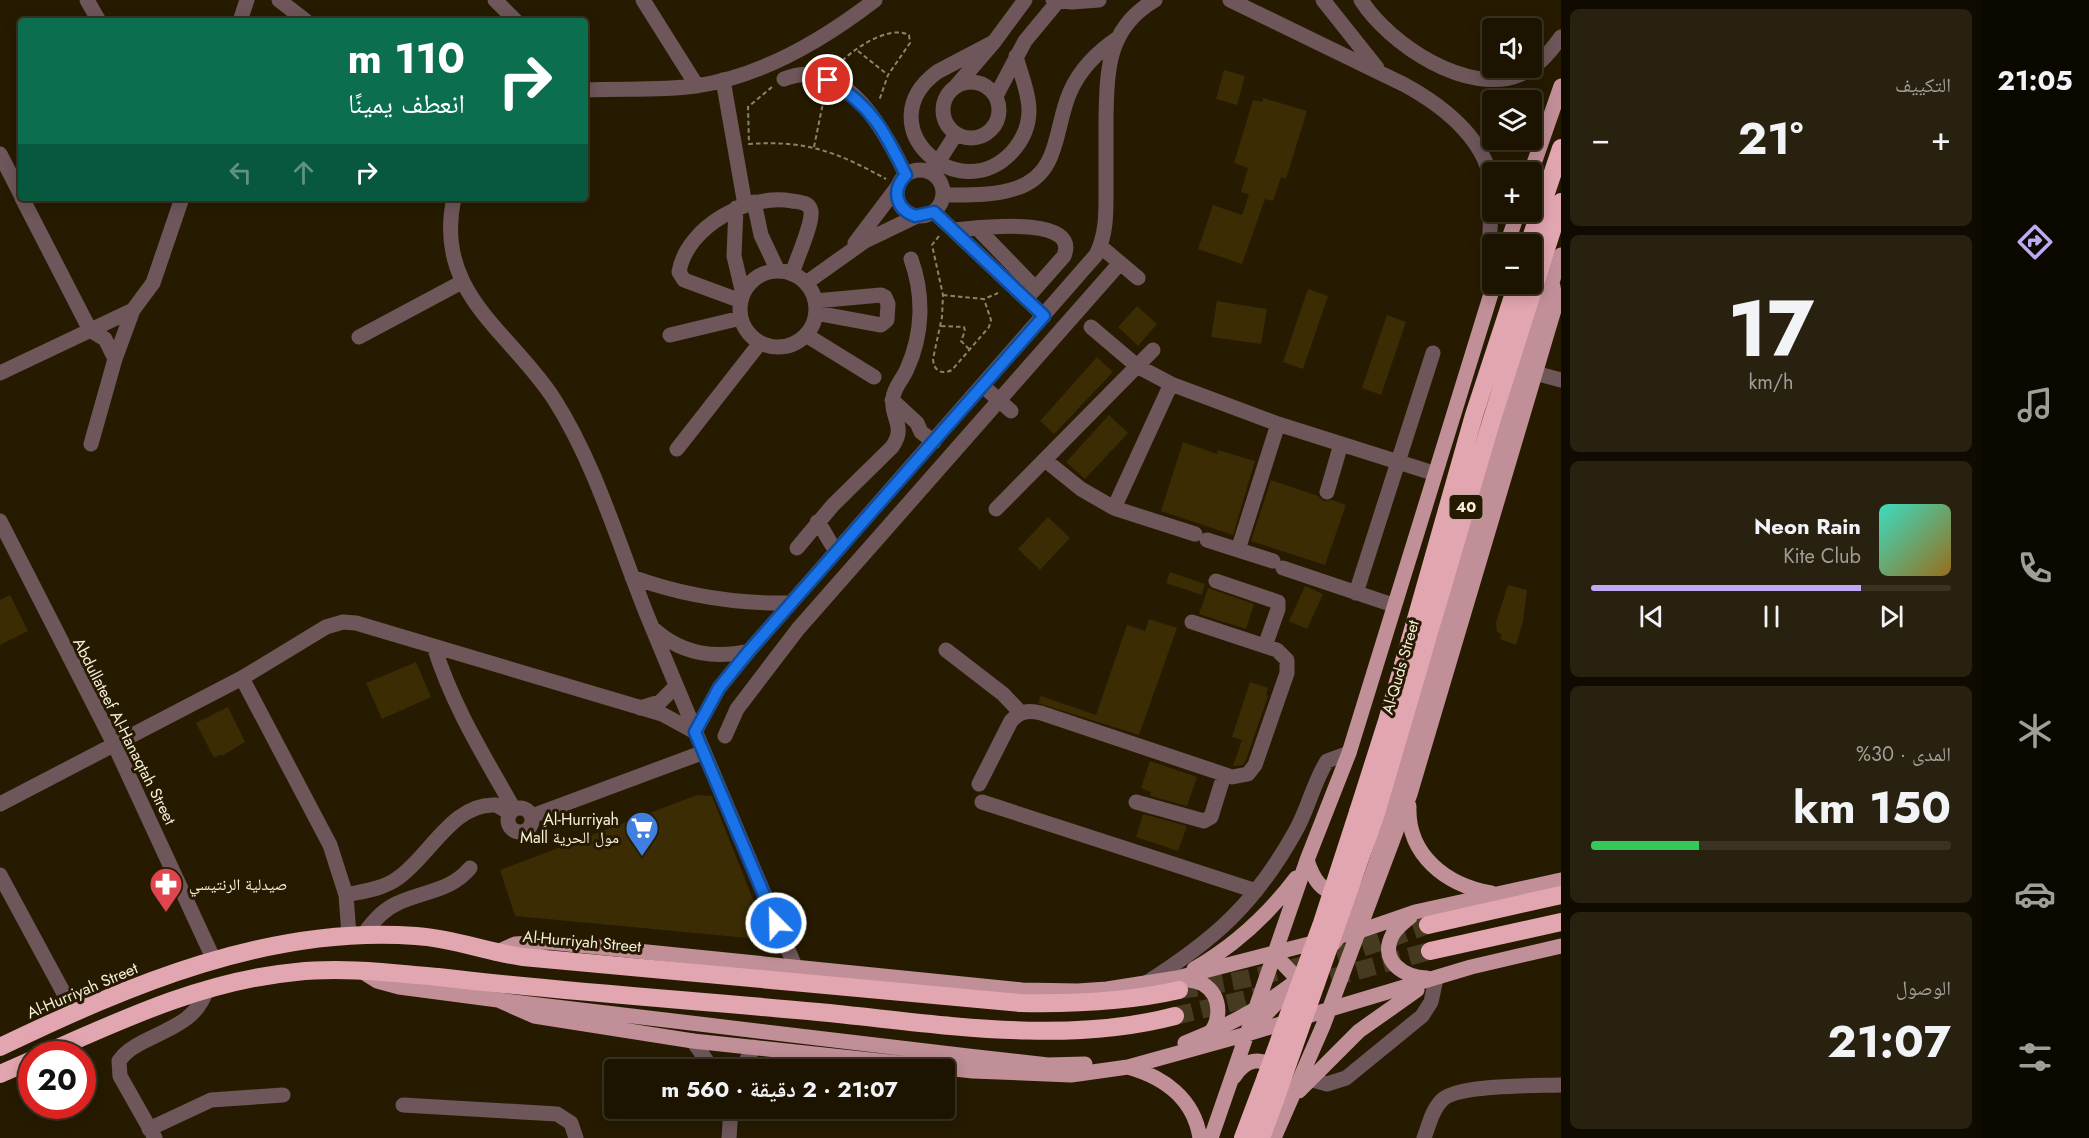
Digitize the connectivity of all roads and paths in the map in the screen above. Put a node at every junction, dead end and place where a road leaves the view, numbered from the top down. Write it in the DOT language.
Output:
graph roads {
  1 [pos="87,0"];
  2 [pos="247,0"];
  3 [pos="279,0"];
  4 [pos="495,0"];
  5 [pos="644,0"];
  6 [pos="875,0"];
  7 [pos="1025,0"];
  8 [pos="1057,0"];
  9 [pos="1099,0"];
  10 [pos="1230,0"];
  11 [pos="1323,0"];
  12 [pos="1361,0"];
  13 [pos="1151,2"];
  14 [pos="97,18"];
  15 [pos="241,18"];
  16 [pos="302,18"];
  17 [pos="513,18"];
  18 [pos="1561,37"];
  19 [pos="1118,38"];
  20 [pos="994,42"];
  21 [pos="857,50"];
  22 [pos="1016,56"];
  23 [pos="1381,73"];
  24 [pos="888,75"];
  25 [pos="784,78"];
  26 [pos="723,80"];
  27 [pos="828,80"];
  28 [pos="957,85"];
  29 [pos="697,86"];
  30 [pos="1561,86"];
  31 [pos="588,90"];
  32 [pos="996,96"];
  33 [pos="876,119"];
  34 [pos="956,134"];
  35 [pos="814,147"];
  36 [pos="1561,148"];
  37 [pos="0,154"];
  38 [pos="1534,162"];
  39 [pos="934,168"];
  40 [pos="902,180"];
  41 [pos="18,189"];
  42 [pos="943,195"];
  43 [pos="24,201"];
  44 [pos="181,201"];
  45 [pos="454,201"];
  46 [pos="1561,202"];
  47 [pos="745,205"];
  48 [pos="934,212"];
  49 [pos="915,216"];
  50 [pos="978,229"];
  51 [pos="953,230"];
  52 [pos="1489,234"];
  53 [pos="1532,234"];
  54 [pos="1100,246"];
  55 [pos="850,250"];
  56 [pos="1561,255"];
  57 [pos="911,260"];
  58 [pos="1120,263"];
  59 [pos="785,272"];
  60 [pos="1138,278"];
  61 [pos="462,282"];
  62 [pos="1552,282"];
  63 [pos="806,283"];
  64 [pos="1009,283"];
  65 [pos="1031,293"];
  66 [pos="1491,294"];
  67 [pos="1514,294"];
  68 [pos="943,295"];
  69 [pos="742,297"];
  70 [pos="984,299"];
  71 [pos="133,310"];
  72 [pos="1044,316"];
  73 [pos="741,318"];
  74 [pos="941,326"];
  75 [pos="1091,327"];
  76 [pos="90,330"];
  77 [pos="670,335"];
  78 [pos="806,335"];
  79 [pos="359,337"];
  80 [pos="760,343"];
  81 [pos="970,350"];
  82 [pos="1153,350"];
  83 [pos="1433,353"];
  84 [pos="115,359"];
  85 [pos="1137,366"];
  86 [pos="1535,373"];
  87 [pos="0,374"];
  88 [pos="874,377"];
  89 [pos="1561,381"];
  90 [pos="1171,384"];
  91 [pos="982,386"];
  92 [pos="892,400"];
  93 [pos="999,401"];
  94 [pos="1011,411"];
  95 [pos="1278,424"];
  96 [pos="938,437"];
  97 [pos="91,444"];
  98 [pos="1341,444"];
  99 [pos="677,449"];
  100 [pos="1045,460"];
  101 [pos="1398,462"];
  102 [pos="1433,473"];
  103 [pos="1327,492"];
  104 [pos="1114,508"];
  105 [pos="996,509"];
  106 [pos="0,521"];
  107 [pos="820,526"];
  108 [pos="842,546"];
  109 [pos="797,548"];
  110 [pos="1238,550"];
  111 [pos="632,577"];
  112 [pos="1216,581"];
  113 [pos="1356,593"];
  114 [pos="791,603"];
  115 [pos="1393,605"];
  116 [pos="1192,622"];
  117 [pos="652,628"];
  118 [pos="434,645"];
  119 [pos="1265,646"];
  120 [pos="946,650"];
  121 [pos="749,651"];
  122 [pos="242,678"];
  123 [pos="676,686"];
  124 [pos="637,708"];
  125 [pos="1020,713"];
  126 [pos="695,732"];
  127 [pos="725,736"];
  128 [pos="114,744"];
  129 [pos="704,752"];
  130 [pos="1348,753"];
  131 [pos="1224,775"];
  132 [pos="979,784"];
  133 [pos="1410,794"];
  134 [pos="982,802"];
  135 [pos="1136,802"];
  136 [pos="0,804"];
  137 [pos="512,811"];
  138 [pos="1374,815"];
  139 [pos="532,816"];
  140 [pos="1307,860"];
  141 [pos="470,868"];
  142 [pos="1381,873"];
  143 [pos="0,875"];
  144 [pos="1561,880"];
  145 [pos="1256,891"];
  146 [pos="1497,894"];
  147 [pos="346,895"];
  148 [pos="1561,895"];
  149 [pos="1421,918"];
  150 [pos="1561,922"];
  151 [pos="1360,931"];
  152 [pos="356,935"];
  153 [pos="1561,946"];
  154 [pos="1430,951"];
  155 [pos="495,953"];
  156 [pos="1274,954"];
  157 [pos="214,960"];
  158 [pos="795,966"];
  159 [pos="362,971"];
  160 [pos="1436,979"];
  161 [pos="1299,981"];
  162 [pos="1146,983"];
  163 [pos="1178,984"];
  164 [pos="207,988"];
  165 [pos="498,1000"];
  166 [pos="1329,1009"];
  167 [pos="74,1012"];
  168 [pos="1175,1016"];
  169 [pos="1247,1034"];
  170 [pos="76,1041"];
  171 [pos="693,1041"];
  172 [pos="0,1047"];
  173 [pos="754,1047"];
  174 [pos="1185,1047"];
  175 [pos="705,1059"];
  176 [pos="747,1059"];
  177 [pos="18,1066"];
  178 [pos="1128,1067"];
  179 [pos="0,1074"];
  180 [pos="1310,1079"];
  181 [pos="1561,1085"];
  182 [pos="1229,1086"];
  183 [pos="283,1095"];
  184 [pos="1281,1102"];
  185 [pos="403,1105"];
  186 [pos="729,1119"];
  187 [pos="152,1133"];
  188 [pos="576,1138"];
  189 [pos="729,1138"];
  190 [pos="1200,1138"];
  191 [pos="1210,1138"];
  192 [pos="1243,1138"];
  193 [pos="1261,1138"];
  194 [pos="1274,1138"];
  195 [pos="1424,1138"];
  1 -- 14 [label="street"];
  2 -- 15 [label="street"];
  3 -- 16 [label="street"];
  4 -- 17 [label="street"];
  5 -- 29 [label="street"];
  6 -- 26 [label="street"];
  7 -- 20 [label="street"];
  8 -- 9 [label="street"];
  8 -- 22 [label="street"];
  10 -- 23 [label="street"];
  11 -- 23 [label="street"];
  12 -- 18 [label="street"];
  13 -- 19 [label="street"];
  19 -- 42 [label="street"];
  19 -- 54 [label="street"];
  20 -- 28 [label="street"];
  20 -- 39 [label="street"];
  21 -- 24 [label="path"];
  21 -- 24 [label="path"];
  21 -- 27 [label="path"];
  22 -- 32 [label="street"];
  22 -- 39 [label="street"];
  23 -- 52 [label="street"];
  24 -- 33 [label="path"];
  25 -- 27 [label="street"];
  25 -- 35 [label="path"];
  26 -- 29 [label="street"];
  26 -- 47 [label="street"];
  27 -- 33 [label="street"];
  27 -- 35 [label="path"];
  28 -- 32 [label="street"];
  28 -- 34 [label="street"];
  29 -- 31 [label="street"];
  30 -- 38 [label="main road"];
  32 -- 34 [label="street"];
  33 -- 40 [label="street"];
  34 -- 39 [label="street"];
  35 -- 40 [label="path"];
  36 -- 53 [label="highway"];
  37 -- 41 [label="street"];
  39 -- 40 [label="street"];
  39 -- 42 [label="street"];
  40 -- 49 [label="street"];
  40 -- 55 [label="street"];
  42 -- 48 [label="street"];
  43 -- 76 [label="street"];
  44 -- 71 [label="street"];
  45 -- 61 [label="street"];
  46 -- 138 [label="highway, Al-Quds Street / 40"];
  47 -- 59 [label="street"];
  47 -- 59 [label="street"];
  47 -- 69 [label="street"];
  47 -- 69 [label="street"];
  48 -- 49 [label="street"];
  48 -- 51 [label="street"];
  49 -- 55 [label="street"];
  50 -- 51 [label="street"];
  50 -- 65 [label="street"];
  50 -- 65 [label="street"];
  51 -- 64 [label="street"];
  51 -- 68 [label="path"];
  54 -- 58 [label="street"];
  54 -- 72 [label="street"];
  55 -- 63 [label="street"];
  56 -- 62 [label="main road"];
  57 -- 92 [label="street"];
  58 -- 60 [label="street"];
  58 -- 93 [label="street"];
  59 -- 63 [label="street"];
  59 -- 69 [label="street"];
  61 -- 79 [label="street"];
  61 -- 111 [label="street"];
  62 -- 86 [label="main road"];
  62 -- 138 [label="main road"];
  63 -- 78 [label="street"];
  64 -- 65 [label="street"];
  64 -- 70 [label="path"];
  65 -- 72 [label="street"];
  66 -- 102 [label="main road"];
  67 -- 138 [label="highway, Al-Quds Street / 40"];
  68 -- 70 [label="path"];
  68 -- 74 [label="path"];
  69 -- 73 [label="street"];
  70 -- 81 [label="path"];
  71 -- 76 [label="street"];
  71 -- 84 [label="street"];
  72 -- 91 [label="street"];
  73 -- 77 [label="street"];
  73 -- 80 [label="street"];
  74 -- 81 [label="path"];
  74 -- 81 [label="path"];
  75 -- 85 [label="street"];
  76 -- 84 [label="street"];
  76 -- 87 [label="street"];
  78 -- 80 [label="street"];
  78 -- 88 [label="street"];
  80 -- 99 [label="street"];
  82 -- 85 [label="street"];
  83 -- 101 [label="street"];
  84 -- 97 [label="street"];
  85 -- 90 [label="street"];
  85 -- 100 [label="street"];
  86 -- 89 [label="street"];
  86 -- 133 [label="main road"];
  90 -- 95 [label="street"];
  90 -- 104 [label="street"];
  91 -- 93 [label="street"];
  91 -- 96 [label="street"];
  92 -- 96 [label="street"];
  92 -- 107 [label="street"];
  93 -- 94 [label="street"];
  93 -- 127 [label="street"];
  95 -- 98 [label="street"];
  95 -- 110 [label="street"];
  96 -- 108 [label="street"];
  98 -- 101 [label="street"];
  98 -- 103 [label="street"];
  100 -- 104 [label="street"];
  100 -- 105 [label="street"];
  101 -- 102 [label="street"];
  101 -- 113 [label="street"];
  102 -- 115 [label="main road"];
  104 -- 110 [label="street"];
  106 -- 128 [label="street, Abdullateef Al-Hanaqtah Street"];
  107 -- 108 [label="street"];
  107 -- 109 [label="street"];
  108 -- 114 [label="street"];
  110 -- 113 [label="street"];
  111 -- 114 [label="street"];
  111 -- 117 [label="street"];
  112 -- 119 [label="street"];
  113 -- 115 [label="street"];
  114 -- 121 [label="street"];
  115 -- 130 [label="main road"];
  116 -- 119 [label="street"];
  117 -- 121 [label="street"];
  117 -- 123 [label="street"];
  118 -- 122 [label="street"];
  118 -- 124 [label="street"];
  118 -- 137 [label="street"];
  119 -- 131 [label="street"];
  120 -- 125 [label="street"];
  121 -- 126 [label="street"];
  122 -- 128 [label="street"];
  122 -- 147 [label="street"];
  123 -- 124 [label="street"];
  123 -- 126 [label="street"];
  124 -- 126 [label="street"];
  125 -- 131 [label="street"];
  125 -- 132 [label="street"];
  126 -- 129 [label="street"];
  128 -- 136 [label="street"];
  128 -- 157 [label="street, Abdullateef Al-Hanaqtah Street"];
  129 -- 139 [label="street"];
  129 -- 158 [label="street"];
  130 -- 140 [label="main road"];
  130 -- 145 [label="street"];
  131 -- 135 [label="street"];
  133 -- 142 [label="main road"];
  133 -- 146 [label="main road"];
  134 -- 145 [label="street"];
  137 -- 139 [label="street"];
  137 -- 139 [label="street"];
  137 -- 147 [label="street"];
  138 -- 174 [label="main road, bridge"];
  138 -- 184 [label="highway, Al-Quds Street / 40, bridge"];
  138 -- 192 [label="highway, Al-Quds Street / 40, bridge"];
  140 -- 142 [label="main road"];
  140 -- 156 [label="main road"];
  140 -- 163 [label="main road"];
  141 -- 152 [label="street"];
  142 -- 151 [label="main road"];
  143 -- 167 [label="street"];
  144 -- 146 [label="main road"];
  145 -- 162 [label="street"];
  146 -- 149 [label="main road"];
  147 -- 152 [label="street"];
  148 -- 149 [label="highway"];
  149 -- 151 [label="main road"];
  149 -- 160 [label="main road"];
  150 -- 154 [label="highway"];
  151 -- 156 [label="main road"];
  151 -- 161 [label="main road"];
  151 -- 166 [label="main road"];
  152 -- 155 [label="highway, Al-Hurriyah Street"];
  152 -- 157 [label="highway, Al-Hurriyah Street"];
  153 -- 160 [label="main road"];
  155 -- 158 [label="main road"];
  155 -- 163 [label="highway, Al-Hurriyah Street"];
  156 -- 161 [label="main road"];
  156 -- 163 [label="main road"];
  156 -- 169 [label="main road"];
  157 -- 167 [label="highway, Al-Hurriyah Street"];
  158 -- 162 [label="main road"];
  159 -- 164 [label="highway"];
  159 -- 165 [label="main road"];
  159 -- 168 [label="highway"];
  160 -- 166 [label="main road"];
  160 -- 180 [label="main road"];
  160 -- 180 [label="street"];
  161 -- 166 [label="main road"];
  161 -- 169 [label="main road"];
  162 -- 163 [label="main road"];
  163 -- 174 [label="main road"];
  164 -- 170 [label="highway"];
  164 -- 187 [label="street"];
  165 -- 171 [label="main road"];
  165 -- 174 [label="main road"];
  166 -- 169 [label="main road"];
  166 -- 184 [label="main road"];
  167 -- 172 [label="highway, Al-Hurriyah Street"];
  169 -- 174 [label="main road"];
  169 -- 182 [label="main road"];
  171 -- 173 [label="main road"];
  171 -- 175 [label="street"];
  173 -- 176 [label="street"];
  173 -- 178 [label="main road"];
  174 -- 178 [label="main road"];
  177 -- 179 [label="highway"];
  178 -- 190 [label="main road"];
  180 -- 184 [label="main road"];
  181 -- 195 [label="street"];
  182 -- 184 [label="main road"];
  182 -- 191 [label="main road"];
  183 -- 187 [label="street"];
  184 -- 193 [label="highway, Al-Quds Street / 40"];
  184 -- 194 [label="main road"];
  185 -- 188 [label="street"];
  186 -- 189 [label="street"];
}
